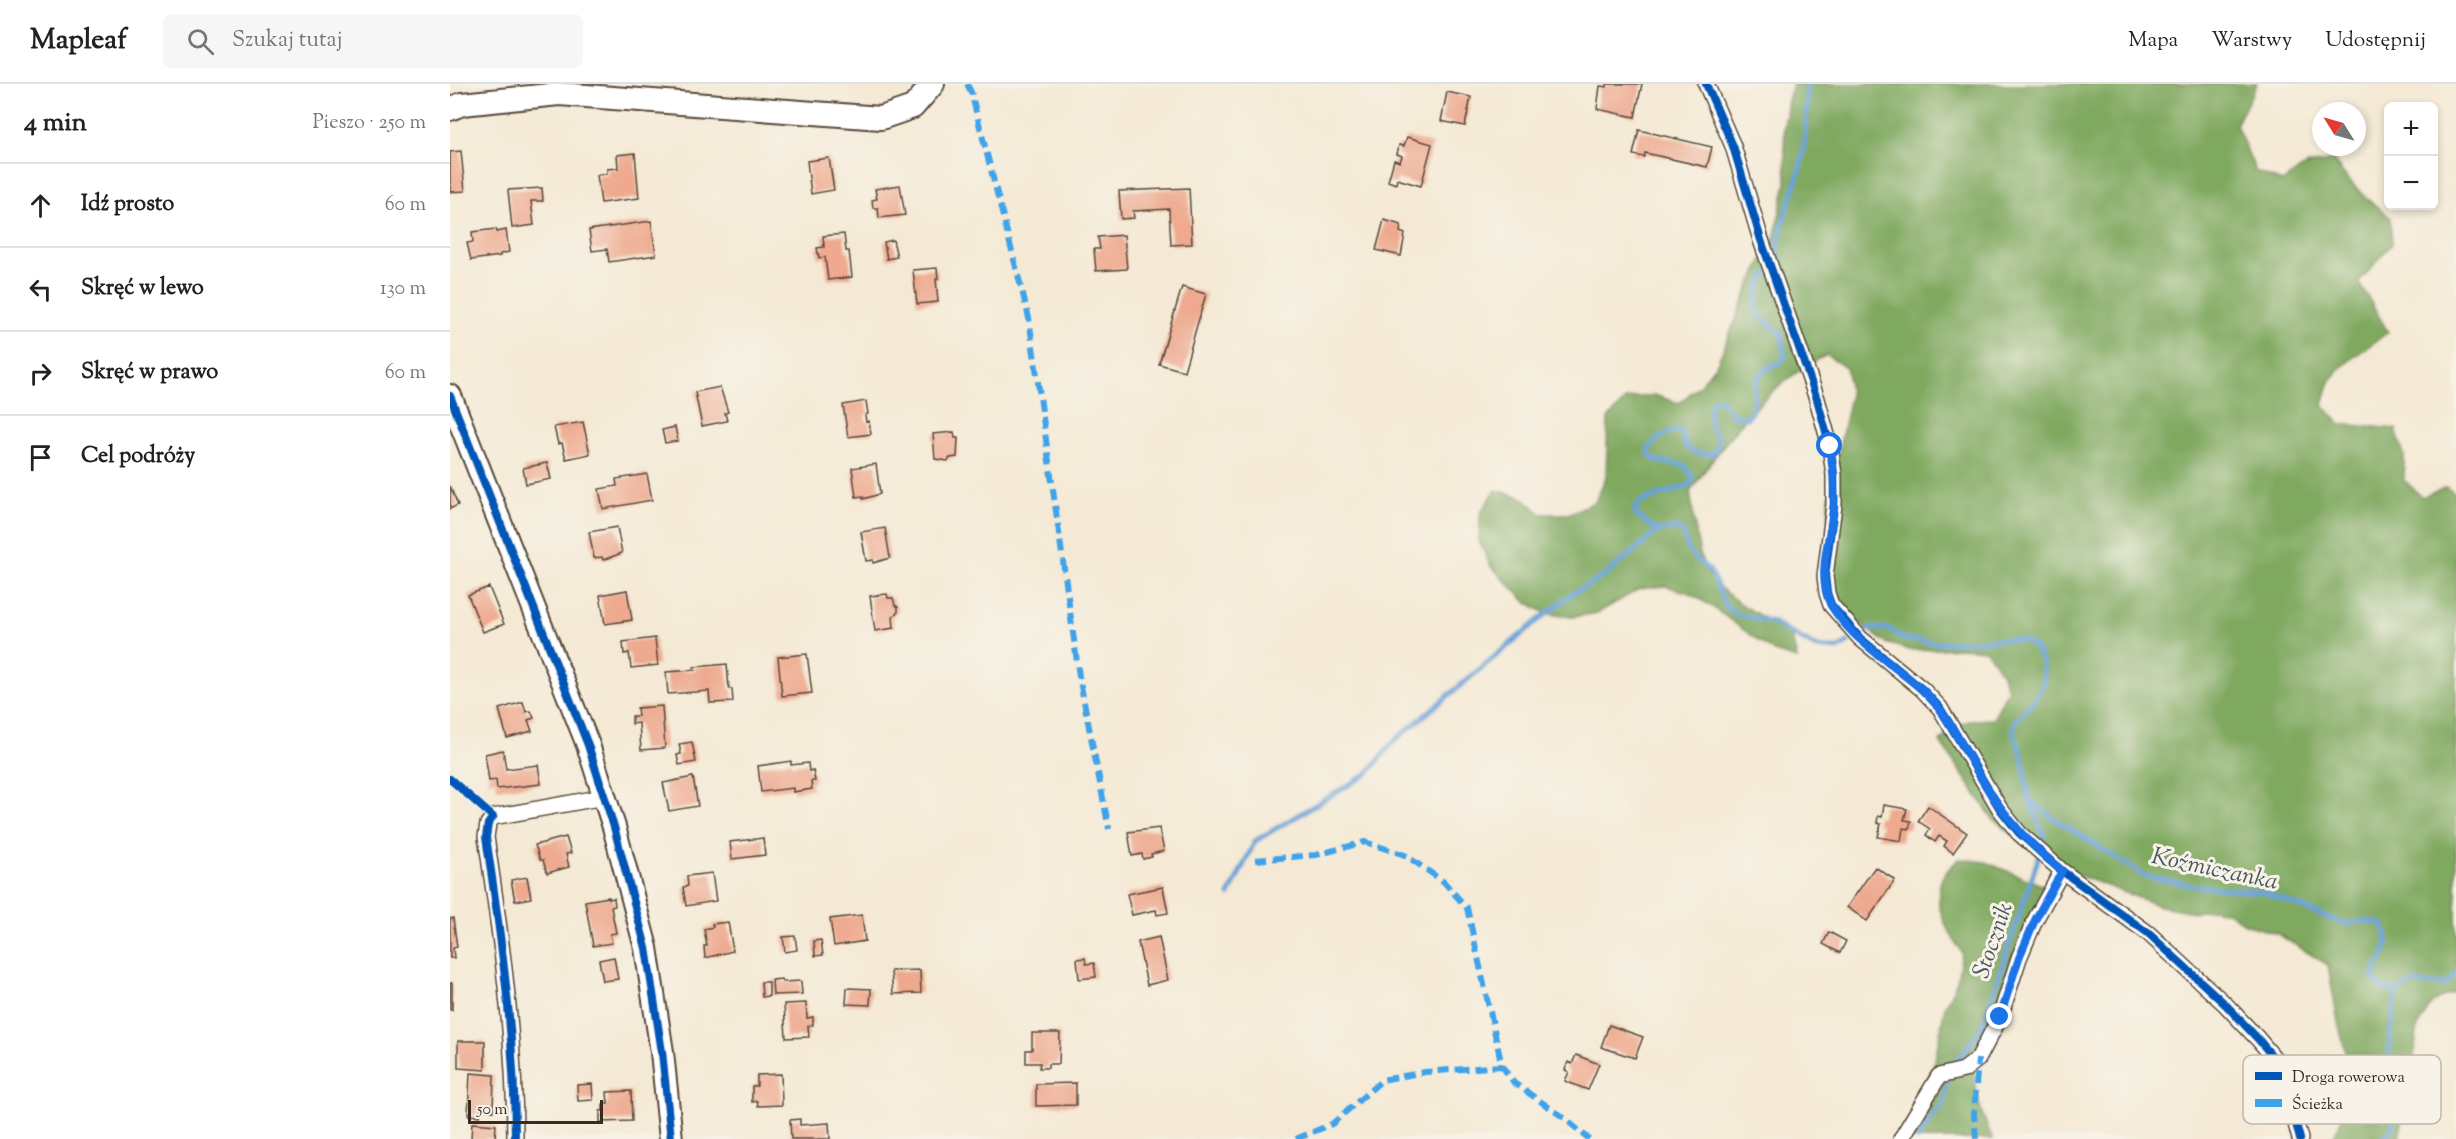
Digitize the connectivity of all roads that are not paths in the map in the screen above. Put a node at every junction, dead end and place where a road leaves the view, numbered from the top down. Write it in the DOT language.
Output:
graph roads {
  1 [pos="933,84"];
  2 [pos="1706,84"];
  3 [pos="450,109"];
  4 [pos="450,396"];
  5 [pos="604,797"];
  6 [pos="2062,871"];
  7 [pos="2271,1055"];
  8 [pos="2296,1124"];
  9 [pos="515,1139"];
  10 [pos="671,1139"];
  11 [pos="1901,1139"];
  12 [pos="2300,1139"];
  1 -- 3 [label="street"];
  2 -- 6 [label="street"];
  4 -- 5 [label="street"];
  5 -- 9 [label="street"];
  5 -- 10 [label="street"];
  6 -- 7 [label="street"];
  6 -- 11 [label="street"];
  8 -- 12 [label="street"];
}
